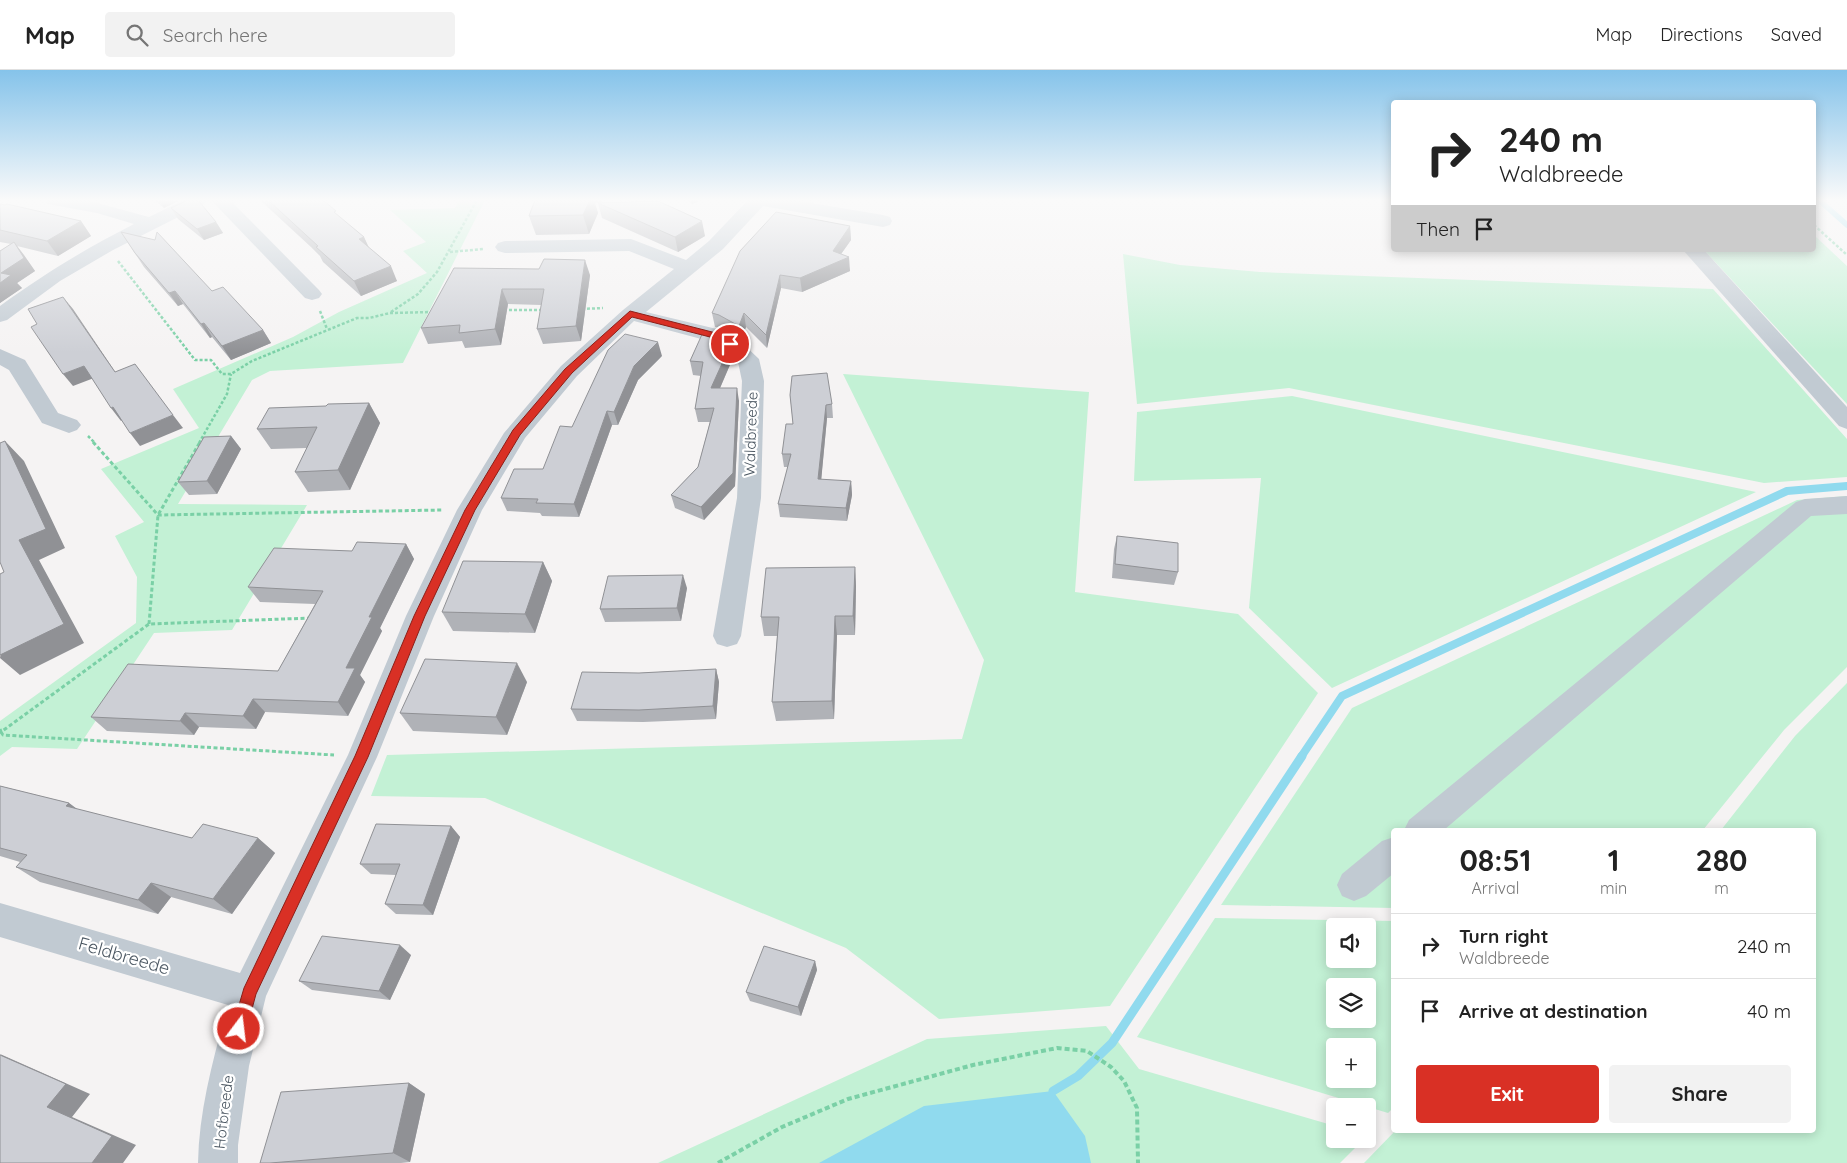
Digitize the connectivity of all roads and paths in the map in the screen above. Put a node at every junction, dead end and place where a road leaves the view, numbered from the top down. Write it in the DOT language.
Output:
graph roads {
  1 [pos="97,251"];
  2 [pos="110,251"];
  3 [pos="270,251"];
  4 [pos="460,251"];
  5 [pos="646,251"];
  6 [pos="708,251"];
  7 [pos="449,252"];
  8 [pos="1695,252"];
  9 [pos="687,268"];
  10 [pos="312,294"];
  11 [pos="578,309"];
  12 [pos="499,310"];
  13 [pos="548,310"];
  14 [pos="440,312"];
  15 [pos="390,313"];
  16 [pos="630,314"];
  17 [pos="0,315"];
  18 [pos="0,356"];
  19 [pos="231,374"];
  20 [pos="1847,421"];
  21 [pos="68,425"];
  22 [pos="1847,505"];
  23 [pos="470,510"];
  24 [pos="158,515"];
  25 [pos="314,618"];
  26 [pos="149,624"];
  27 [pos="727,636"];
  28 [pos="0,731"];
  29 [pos="362,757"];
  30 [pos="1422,828"];
  31 [pos="1391,854"];
  32 [pos="1354,885"];
  33 [pos="0,920"];
  34 [pos="249,993"];
  35 [pos="218,1163"];
  36 [pos="718,1163"];
  37 [pos="1138,1163"];
  1 -- 17 [label="street"];
  2 -- 19 [label="path"];
  3 -- 10 [label="street"];
  4 -- 7 [label="path"];
  5 -- 9 [label="street"];
  6 -- 9 [label="street, Hofbreede"];
  7 -- 15 [label="path"];
  8 -- 20 [label="street"];
  9 -- 16 [label="street, Hofbreede"];
  11 -- 16 [label="path"];
  12 -- 13 [label="path"];
  14 -- 15 [label="path"];
  15 -- 19 [label="path"];
  16 -- 23 [label="street, Hofbreede"];
  16 -- 27 [label="street, Waldbreede"];
  18 -- 21 [label="street"];
  19 -- 24 [label="path"];
  21 -- 24 [label="path"];
  22 -- 30 [label="street"];
  23 -- 24 [label="path"];
  23 -- 29 [label="street, Hofbreede"];
  24 -- 26 [label="path"];
  25 -- 26 [label="path"];
  26 -- 28 [label="path"];
  28 -- 29 [label="path"];
  29 -- 34 [label="street, Hofbreede"];
  31 -- 32 [label="street"];
  33 -- 34 [label="street, Feldbreede"];
  34 -- 35 [label="street, Hofbreede"];
  36 -- 37 [label="path"];
}
